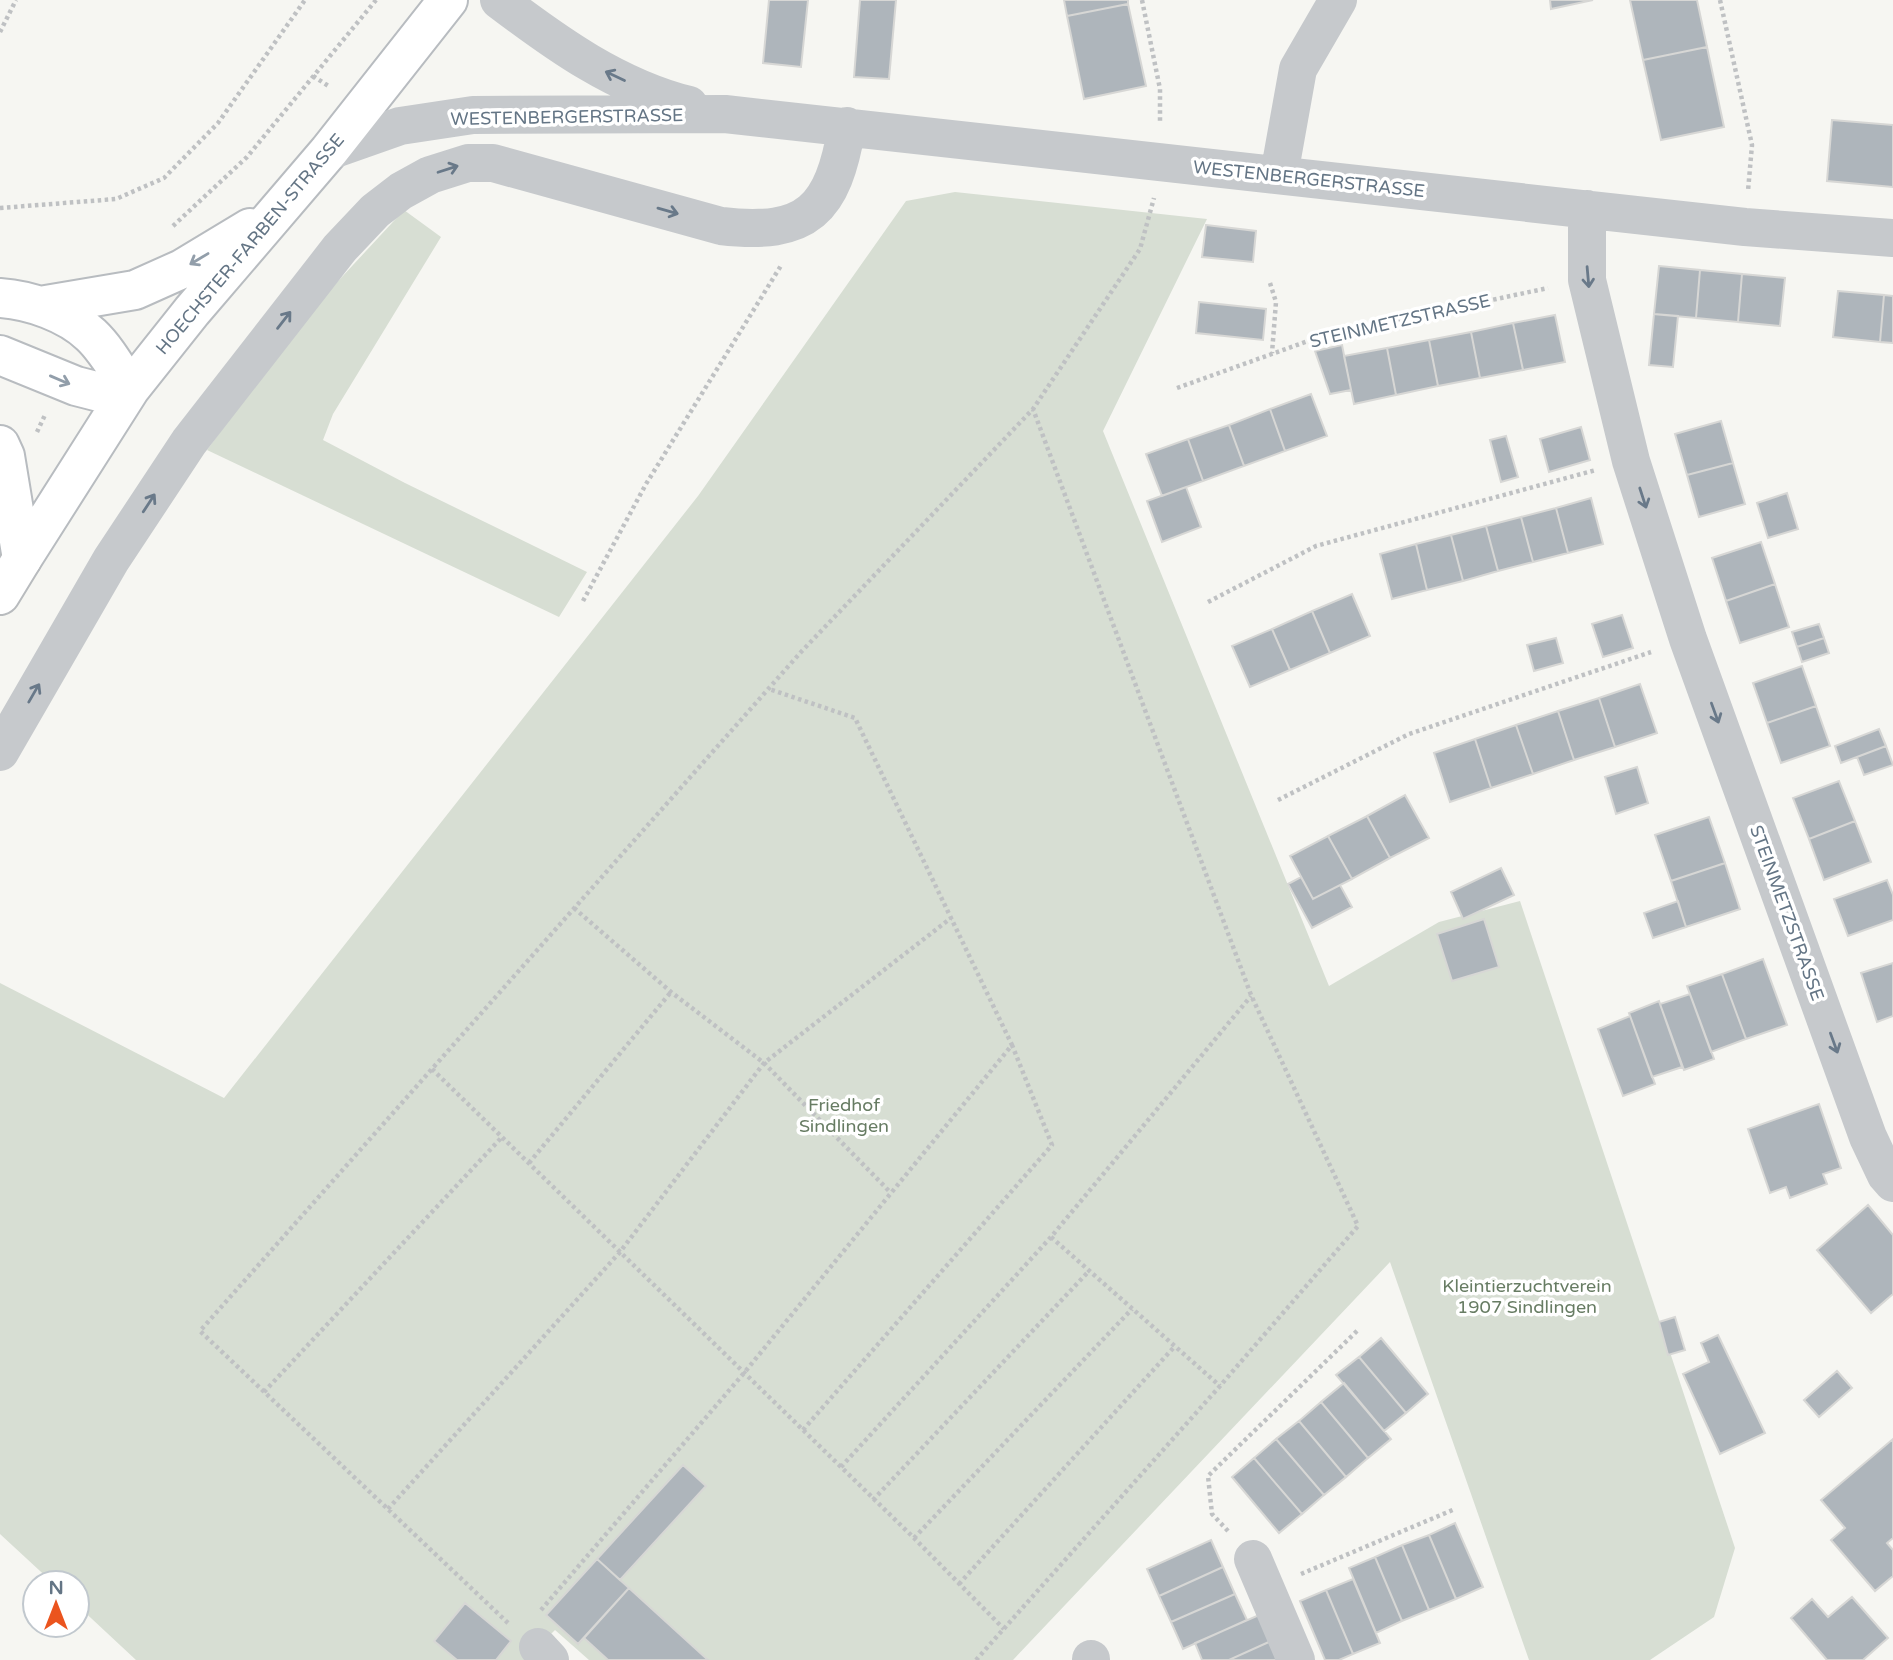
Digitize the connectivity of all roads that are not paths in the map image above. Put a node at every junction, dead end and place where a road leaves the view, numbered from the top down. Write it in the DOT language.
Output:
graph roads {
  1 [pos="448,0"];
  2 [pos="499,0"];
  3 [pos="1338,0"];
  4 [pos="725,114"];
  5 [pos="847,126"];
  6 [pos="329,151"];
  7 [pos="1279,175"];
  8 [pos="1587,209"];
  9 [pos="279,211"];
  10 [pos="1893,238"];
  11 [pos="0,298"];
  12 [pos="40,306"];
  13 [pos="0,355"];
  14 [pos="126,394"];
  15 [pos="0,445"];
  16 [pos="22,559"];
  17 [pos="0,595"];
  18 [pos="0,752"];
  19 [pos="1881,1126"];
  20 [pos="1893,1183"];
  21 [pos="1259,1574"];
  22 [pos="1296,1660"];
  1 -- 6 [label="main road, HOECHSTER-FARBEN-STRASSE"];
  4 -- 2 [label="street, WESTENBERGERSTRASSE, one-way"];
  3 -- 7 [label="street"];
  4 -- 5 [label="street, WESTENBERGERSTRASSE"];
  4 -- 6 [label="street, WESTENBERGERSTRASSE"];
  5 -- 7 [label="street, WESTENBERGERSTRASSE"];
  18 -- 5 [label="street, one-way"];
  6 -- 9 [label="main road, HOECHSTER-FARBEN-STRASSE"];
  7 -- 8 [label="street, WESTENBERGERSTRASSE"];
  8 -- 10 [label="street, WESTENBERGERSTRASSE"];
  8 -- 19 [label="street, STEINMETZSTRASSE, one-way"];
  9 -- 12 [label="main road, one-way"];
  9 -- 14 [label="main road, HOECHSTER-FARBEN-STRASSE"];
  11 -- 12 [label="main road"];
  12 -- 14 [label="main road"];
  13 -- 14 [label="main road, one-way"];
  14 -- 16 [label="main road, HOECHSTER-FARBEN-STRASSE"];
  15 -- 16 [label="main road"];
  16 -- 17 [label="main road, HOECHSTER-FARBEN-STRASSE"];
  19 -- 20 [label="street, STEINMETZSTRASSE"];
  21 -- 22 [label="street"];
}
